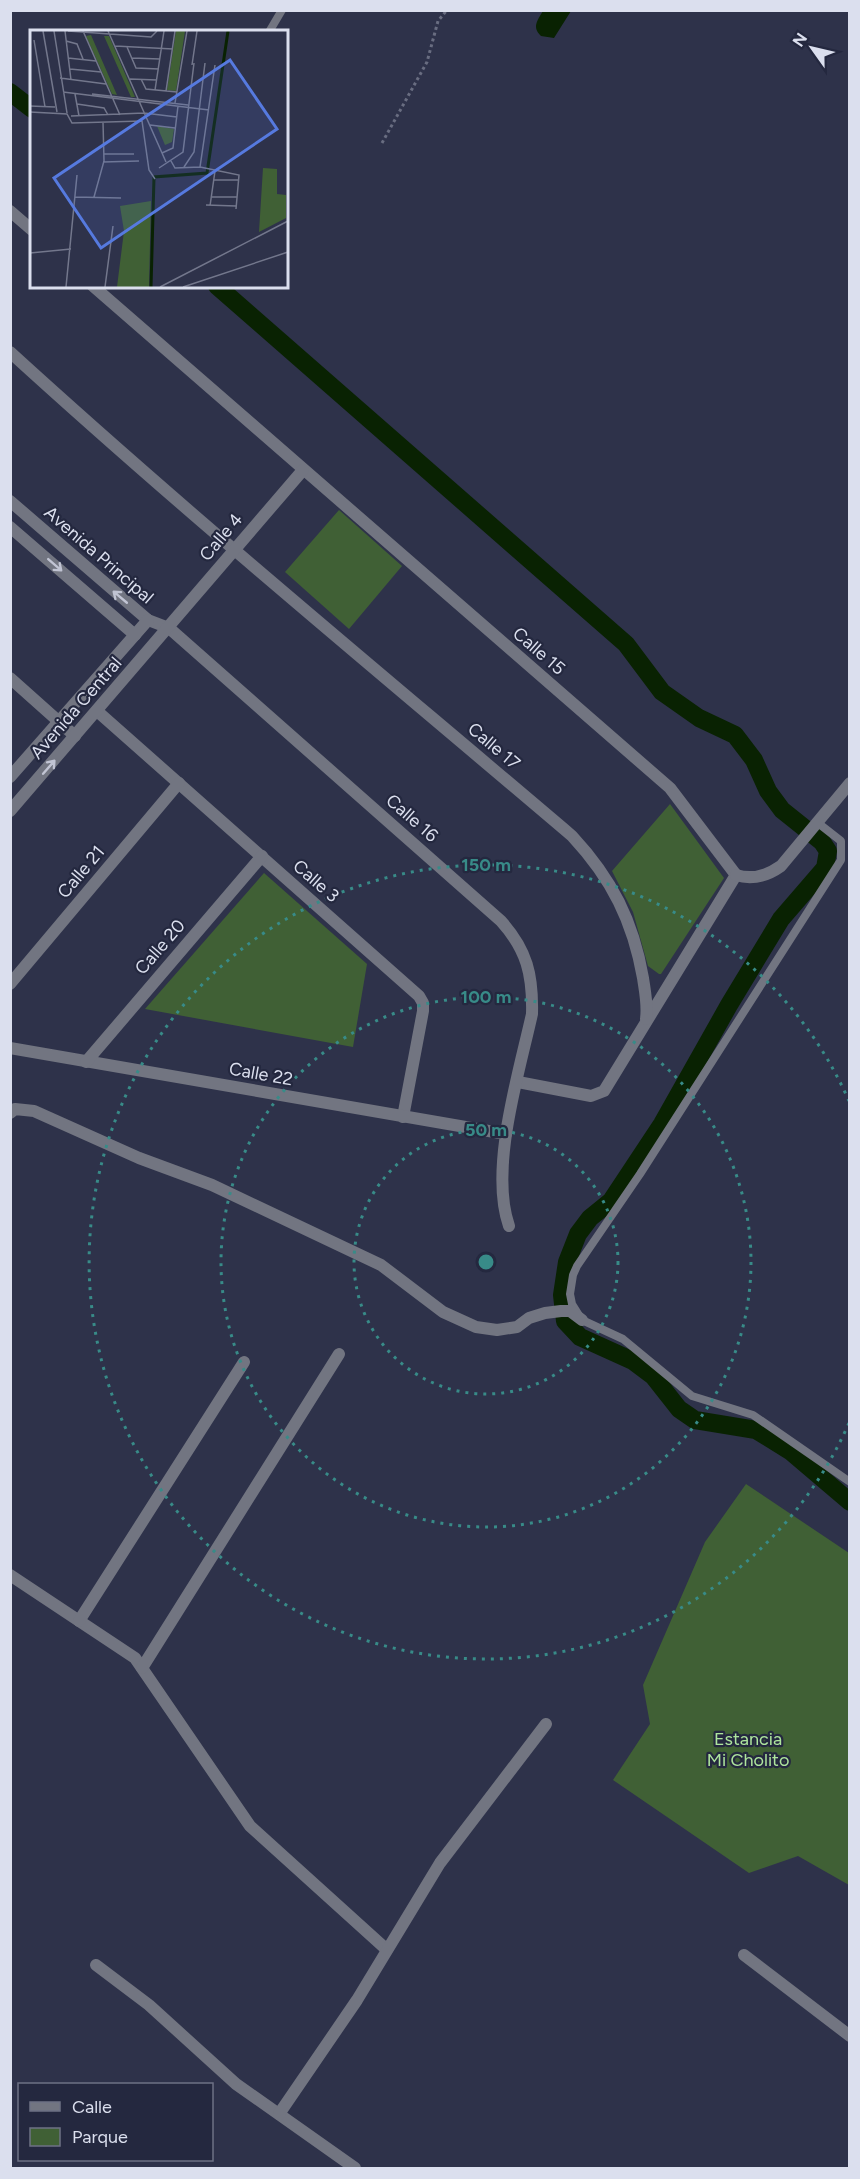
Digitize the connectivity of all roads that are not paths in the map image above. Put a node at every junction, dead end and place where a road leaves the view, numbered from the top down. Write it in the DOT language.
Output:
graph roads {
  1 [pos="282,10"];
  2 [pos="269,30"];
  3 [pos="10,211"];
  4 [pos="30,228"];
  5 [pos="95,288"];
  6 [pos="10,352"];
  7 [pos="303,470"];
  8 [pos="10,501"];
  9 [pos="10,527"];
  10 [pos="235,548"];
  11 [pos="148,620"];
  12 [pos="169,628"];
  13 [pos="135,635"];
  14 [pos="10,678"];
  15 [pos="97,711"];
  16 [pos="59,722"];
  17 [pos="75,736"];
  18 [pos="10,777"];
  19 [pos="178,783"];
  20 [pos="849,783"];
  21 [pos="10,811"];
  22 [pos="817,823"];
  23 [pos="262,856"];
  24 [pos="736,875"];
  25 [pos="10,984"];
  26 [pos="646,1023"];
  27 [pos="10,1048"];
  28 [pos="86,1062"];
  29 [pos="518,1082"];
  30 [pos="10,1113"];
  31 [pos="403,1117"];
  32 [pos="506,1134"];
  33 [pos="509,1226"];
  34 [pos="582,1320"];
  35 [pos="339,1354"];
  36 [pos="244,1362"];
  37 [pos="849,1482"];
  38 [pos="10,1575"];
  39 [pos="79,1620"];
  40 [pos="141,1668"];
  41 [pos="546,1724"];
  42 [pos="386,1949"];
  43 [pos="744,1955"];
  44 [pos="96,1965"];
  45 [pos="849,2036"];
  46 [pos="279,2114"];
  47 [pos="355,2169"];
  1 -- 2 [label="lane"];
  3 -- 4 [label="street"];
  5 -- 7 [label="street, Calle 15"];
  6 -- 10 [label="street, Calle 17"];
  7 -- 10 [label="street, Calle 4"];
  7 -- 24 [label="street, Calle 15"];
  11 -- 8 [label="street, Avenida Principal, one-way"];
  9 -- 13 [label="street, Avenida Principal, one-way"];
  10 -- 12 [label="street, Calle 4"];
  10 -- 26 [label="street, Calle 17"];
  11 -- 12 [label="street, Avenida Principal"];
  11 -- 13 [label="street, Avenida Central"];
  12 -- 15 [label="street, Avenida Central"];
  12 -- 29 [label="street, Calle 16"];
  13 -- 16 [label="street, Avenida Central"];
  14 -- 16 [label="street"];
  15 -- 17 [label="street, Avenida Central"];
  15 -- 19 [label="street, Calle 3"];
  16 -- 17 [label="street"];
  16 -- 18 [label="street, Avenida Central"];
  21 -- 17 [label="street, Avenida Central, one-way"];
  19 -- 23 [label="street, Calle 3"];
  19 -- 25 [label="street, Calle 21"];
  20 -- 22 [label="street"];
  22 -- 24 [label="street"];
  22 -- 34 [label="lane"];
  23 -- 28 [label="street, Calle 20"];
  23 -- 31 [label="street, Calle 3"];
  24 -- 26 [label="street"];
  26 -- 29 [label="street"];
  27 -- 28 [label="street, Calle 22"];
  28 -- 31 [label="street, Calle 22"];
  29 -- 32 [label="street, Calle 16"];
  30 -- 34 [label="street"];
  31 -- 32 [label="street, Calle 22"];
  32 -- 33 [label="street, Calle 16"];
  34 -- 37 [label="lane"];
  35 -- 40 [label="street"];
  36 -- 39 [label="street"];
  38 -- 39 [label="street"];
  39 -- 40 [label="street"];
  40 -- 42 [label="street"];
  41 -- 42 [label="street"];
  42 -- 46 [label="street"];
  43 -- 45 [label="street"];
  44 -- 46 [label="street"];
  46 -- 47 [label="street"];
}
